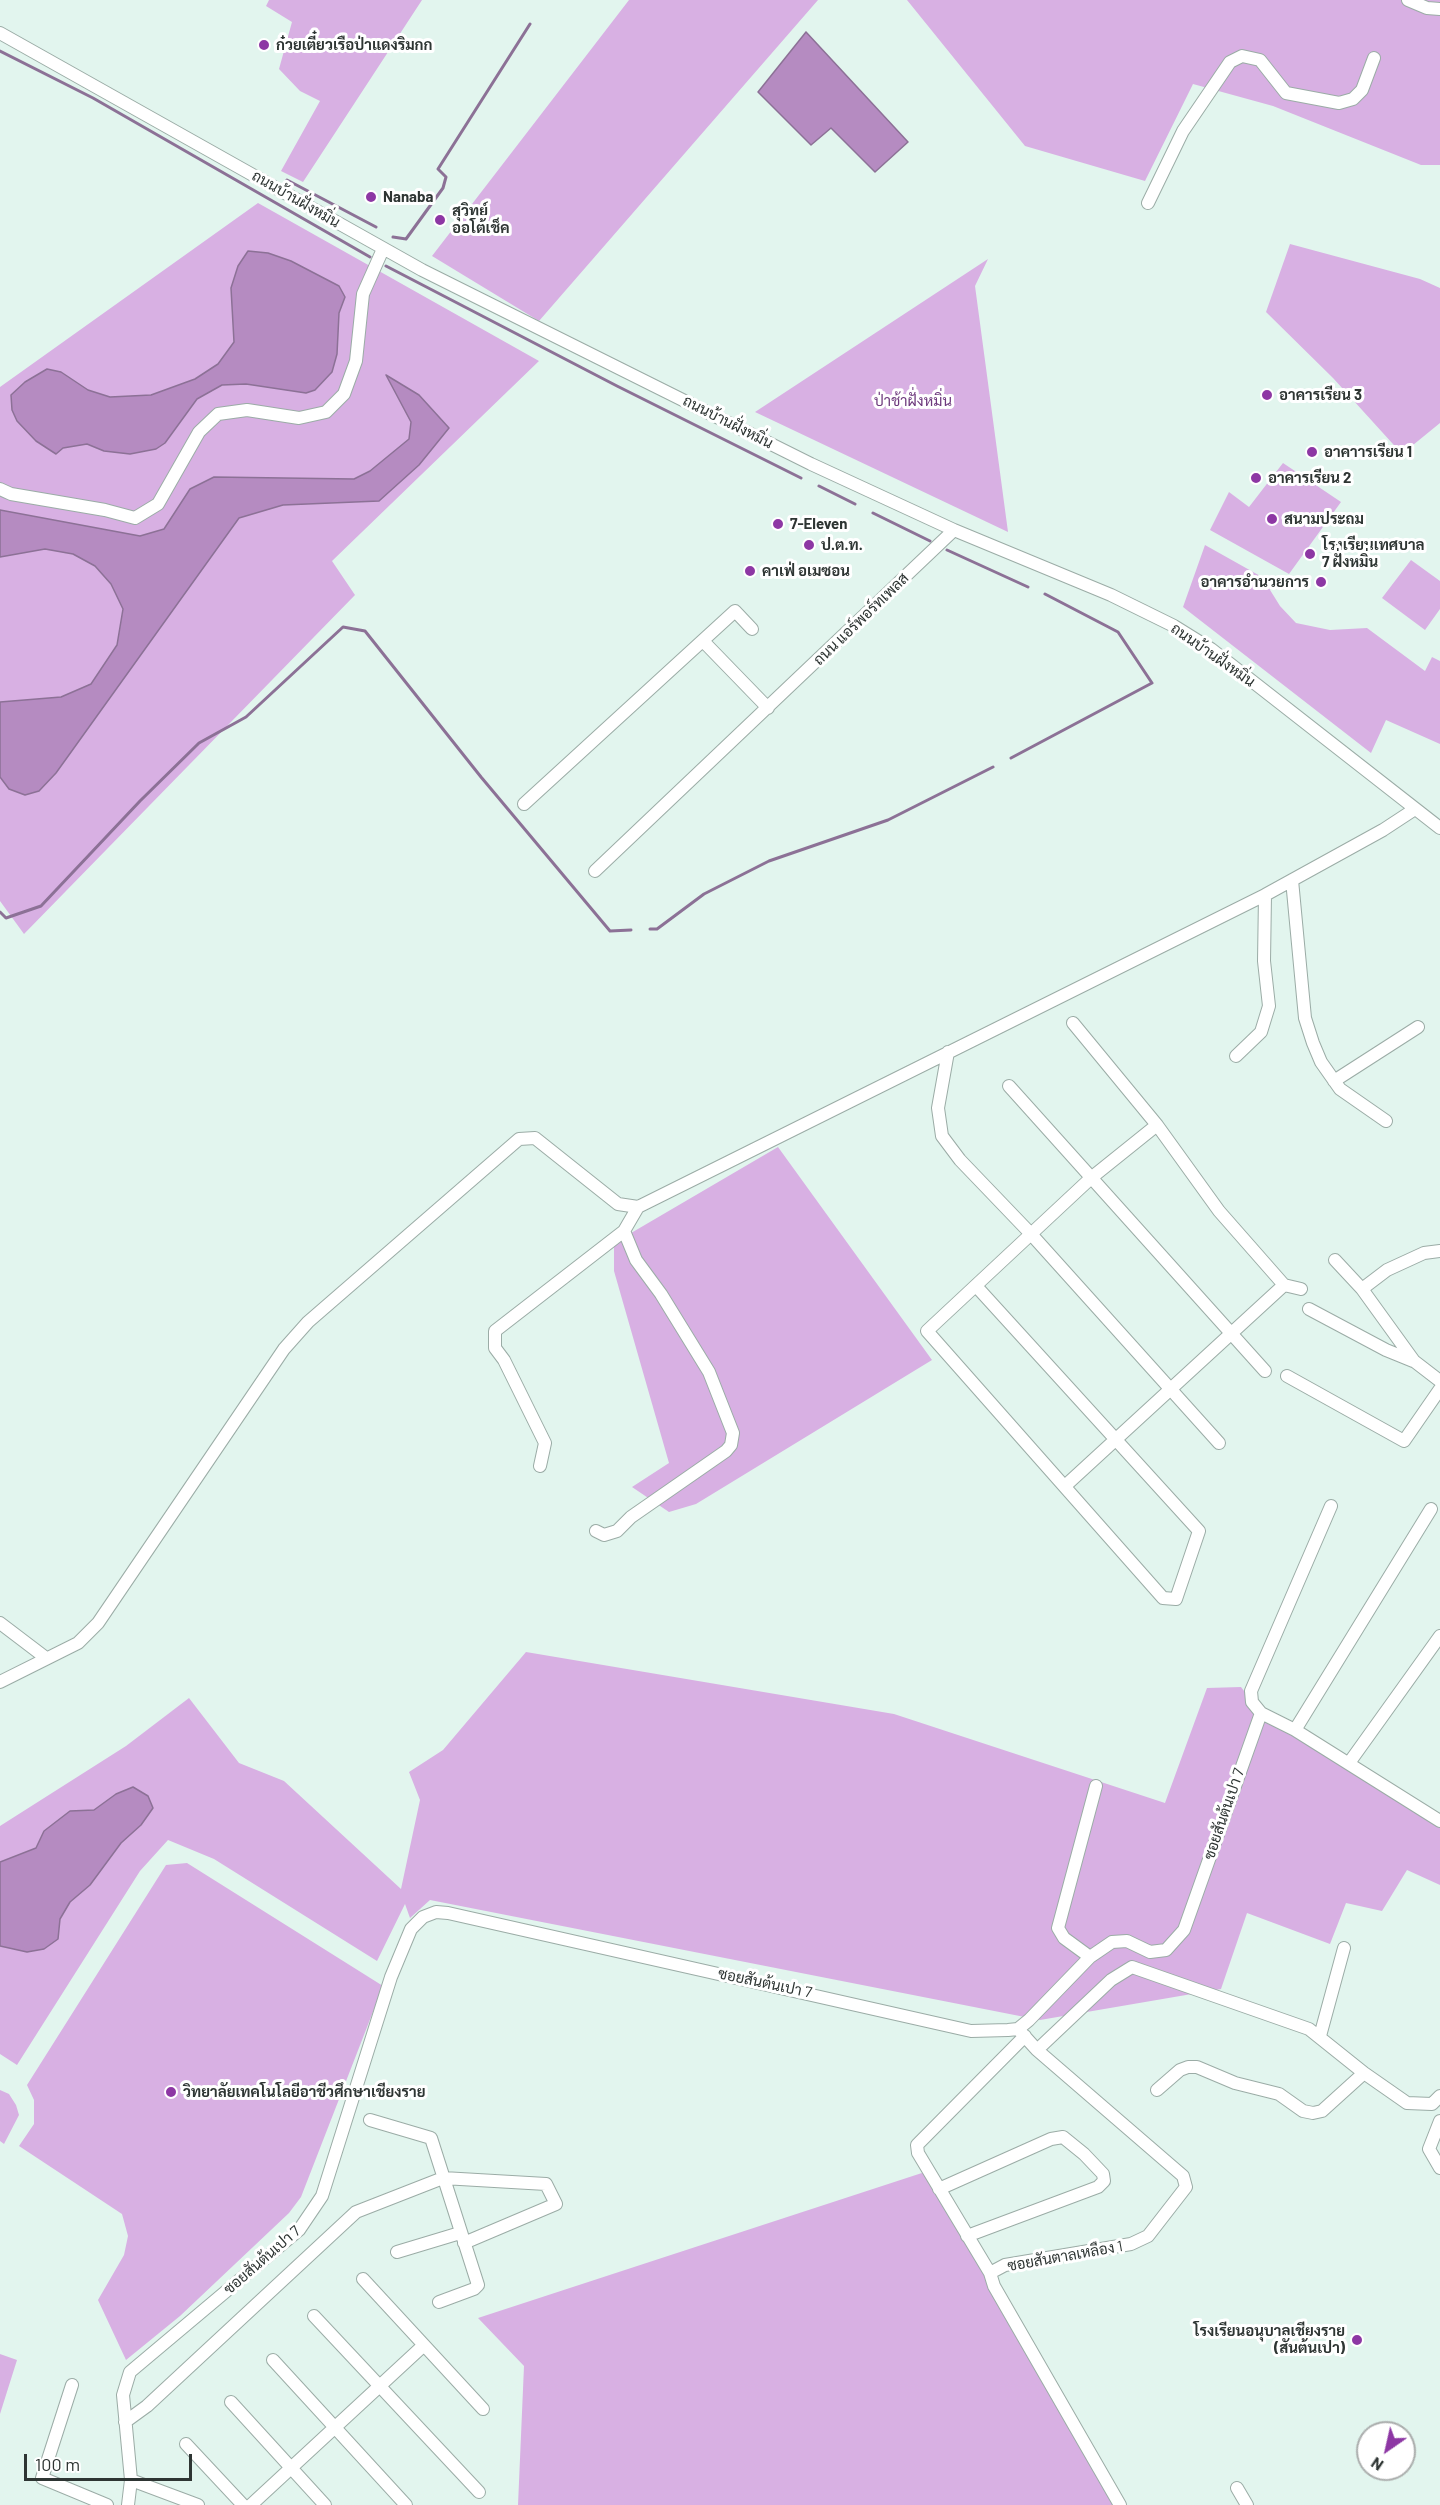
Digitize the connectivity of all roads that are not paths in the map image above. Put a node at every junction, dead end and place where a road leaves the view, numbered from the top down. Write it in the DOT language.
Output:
graph roads {
  1 [pos="1408,0"];
  2 [pos="1440,9"];
  3 [pos="0,33"];
  4 [pos="1374,58"];
  5 [pos="1149,203"];
  6 [pos="383,249"];
  7 [pos="0,489"];
  8 [pos="954,530"];
  9 [pos="752,629"];
  10 [pos="703,641"];
  11 [pos="768,708"];
  12 [pos="524,804"];
  13 [pos="1415,809"];
  14 [pos="1440,828"];
  15 [pos="595,871"];
  16 [pos="1292,880"];
  17 [pos="1265,895"];
  18 [pos="1073,1023"];
  19 [pos="1418,1027"];
  20 [pos="948,1052"];
  21 [pos="1236,1056"];
  22 [pos="1334,1082"];
  23 [pos="1009,1086"];
  24 [pos="1386,1121"];
  25 [pos="1157,1125"];
  26 [pos="1091,1178"];
  27 [pos="638,1207"];
  28 [pos="624,1231"];
  29 [pos="1031,1234"];
  30 [pos="1440,1251"];
  31 [pos="1335,1260"];
  32 [pos="1284,1285"];
  33 [pos="976,1286"];
  34 [pos="1301,1290"];
  35 [pos="1362,1290"];
  36 [pos="1309,1309"];
  37 [pos="1231,1334"];
  38 [pos="1414,1361"];
  39 [pos="1265,1371"];
  40 [pos="1287,1376"];
  41 [pos="1440,1381"];
  42 [pos="1440,1389"];
  43 [pos="1170,1390"];
  44 [pos="1116,1439"];
  45 [pos="1219,1443"];
  46 [pos="540,1466"];
  47 [pos="1065,1486"];
  48 [pos="1331,1506"];
  49 [pos="1431,1509"];
  50 [pos="596,1532"];
  51 [pos="0,1623"];
  52 [pos="1440,1636"];
  53 [pos="46,1658"];
  54 [pos="0,1682"];
  55 [pos="1261,1713"];
  56 [pos="1295,1730"];
  57 [pos="1349,1763"];
  58 [pos="1096,1786"];
  59 [pos="1440,1821"];
  60 [pos="1344,1948"];
  61 [pos="1090,1957"];
  62 [pos="1021,2032"];
  63 [pos="1320,2036"];
  64 [pos="1037,2050"];
  65 [pos="1364,2073"];
  66 [pos="1157,2090"];
  67 [pos="1440,2096"];
  68 [pos="370,2120"];
  69 [pos="1440,2121"];
  70 [pos="1440,2168"];
  71 [pos="443,2178"];
  72 [pos="939,2189"];
  73 [pos="967,2236"];
  74 [pos="462,2238"];
  75 [pos="397,2252"];
  76 [pos="990,2273"];
  77 [pos="363,2279"];
  78 [pos="439,2302"];
  79 [pos="314,2316"];
  80 [pos="424,2345"];
  81 [pos="273,2360"];
  82 [pos="72,2385"];
  83 [pos="380,2386"];
  84 [pos="231,2402"];
  85 [pos="483,2409"];
  86 [pos="126,2422"];
  87 [pos="335,2427"];
  88 [pos="186,2444"];
  89 [pos="292,2467"];
  90 [pos="130,2480"];
  91 [pos="1236,2488"];
  92 [pos="479,2492"];
  93 [pos="86,2501"];
  94 [pos="192,2504"];
  95 [pos="107,2505"];
  96 [pos="128,2505"];
  97 [pos="243,2505"];
  98 [pos="251,2505"];
  99 [pos="325,2505"];
  100 [pos="406,2505"];
  101 [pos="1120,2505"];
  102 [pos="1246,2505"];
  1 -- 2 [label="street"];
  3 -- 6 [label="street, ถนนบ้านฝั่งหมิ่น"];
  4 -- 5 [label="street"];
  6 -- 7 [label="street"];
  6 -- 8 [label="street, ถนนบ้านฝั่งหมิ่น"];
  8 -- 11 [label="street, ถนน แอร์พอร์ทเพลส"];
  8 -- 13 [label="street, ถนนบ้านฝั่งหมิ่น"];
  9 -- 10 [label="street"];
  10 -- 11 [label="street"];
  10 -- 12 [label="street"];
  11 -- 15 [label="street, ถนน แอร์พอร์ทเพลส"];
  13 -- 14 [label="street, ถนนบ้านฝั่งหมิ่น"];
  13 -- 16 [label="street"];
  16 -- 17 [label="street"];
  16 -- 22 [label="street"];
  17 -- 20 [label="street"];
  17 -- 21 [label="street"];
  18 -- 25 [label="street"];
  19 -- 22 [label="street"];
  20 -- 27 [label="street"];
  20 -- 29 [label="street"];
  22 -- 24 [label="street"];
  23 -- 26 [label="street"];
  25 -- 26 [label="street"];
  25 -- 32 [label="street"];
  26 -- 29 [label="street"];
  26 -- 37 [label="street"];
  27 -- 28 [label="street"];
  27 -- 53 [label="street"];
  28 -- 46 [label="street"];
  28 -- 50 [label="street"];
  29 -- 33 [label="street"];
  29 -- 43 [label="street"];
  30 -- 35 [label="street"];
  31 -- 35 [label="street"];
  32 -- 34 [label="street"];
  32 -- 37 [label="street"];
  33 -- 44 [label="street"];
  33 -- 47 [label="street"];
  35 -- 38 [label="street"];
  36 -- 38 [label="street"];
  37 -- 39 [label="street"];
  37 -- 43 [label="street"];
  38 -- 41 [label="street"];
  40 -- 42 [label="street"];
  43 -- 44 [label="street"];
  43 -- 45 [label="street"];
  44 -- 47 [label="street"];
  44 -- 47 [label="street"];
  48 -- 55 [label="street"];
  49 -- 56 [label="street"];
  51 -- 53 [label="street"];
  52 -- 57 [label="street"];
  53 -- 54 [label="street"];
  55 -- 56 [label="street"];
  55 -- 61 [label="street, ซอยสันต้นเปา 7"];
  56 -- 57 [label="street"];
  57 -- 59 [label="street"];
  58 -- 61 [label="street"];
  60 -- 63 [label="street"];
  61 -- 62 [label="street, ซอยสันต้นเปา 7"];
  62 -- 64 [label="street, ซอยสันตาลเหลือง 1"];
  62 -- 72 [label="street"];
  62 -- 86 [label="street, ซอยสันต้นเปา 7"];
  63 -- 64 [label="street"];
  63 -- 65 [label="street"];
  64 -- 76 [label="street, ซอยสันตาลเหลือง 1"];
  65 -- 66 [label="street"];
  65 -- 67 [label="street"];
  68 -- 71 [label="street"];
  69 -- 70 [label="street"];
  71 -- 74 [label="street"];
  71 -- 74 [label="street"];
  71 -- 86 [label="street"];
  72 -- 73 [label="street"];
  72 -- 73 [label="street"];
  73 -- 76 [label="street"];
  74 -- 75 [label="street"];
  74 -- 78 [label="street"];
  76 -- 101 [label="street, ซอยสันตาลเหลือง 1"];
  77 -- 80 [label="street"];
  79 -- 83 [label="street"];
  80 -- 83 [label="street"];
  80 -- 85 [label="street"];
  81 -- 87 [label="street"];
  82 -- 93 [label="street"];
  83 -- 87 [label="street"];
  83 -- 92 [label="street"];
  84 -- 89 [label="street"];
  86 -- 90 [label="street"];
  87 -- 89 [label="street"];
  87 -- 100 [label="street"];
  88 -- 97 [label="street"];
  89 -- 98 [label="street"];
  89 -- 99 [label="street"];
  90 -- 94 [label="street"];
  90 -- 96 [label="street"];
  91 -- 102 [label="street"];
  93 -- 95 [label="street"];
}
